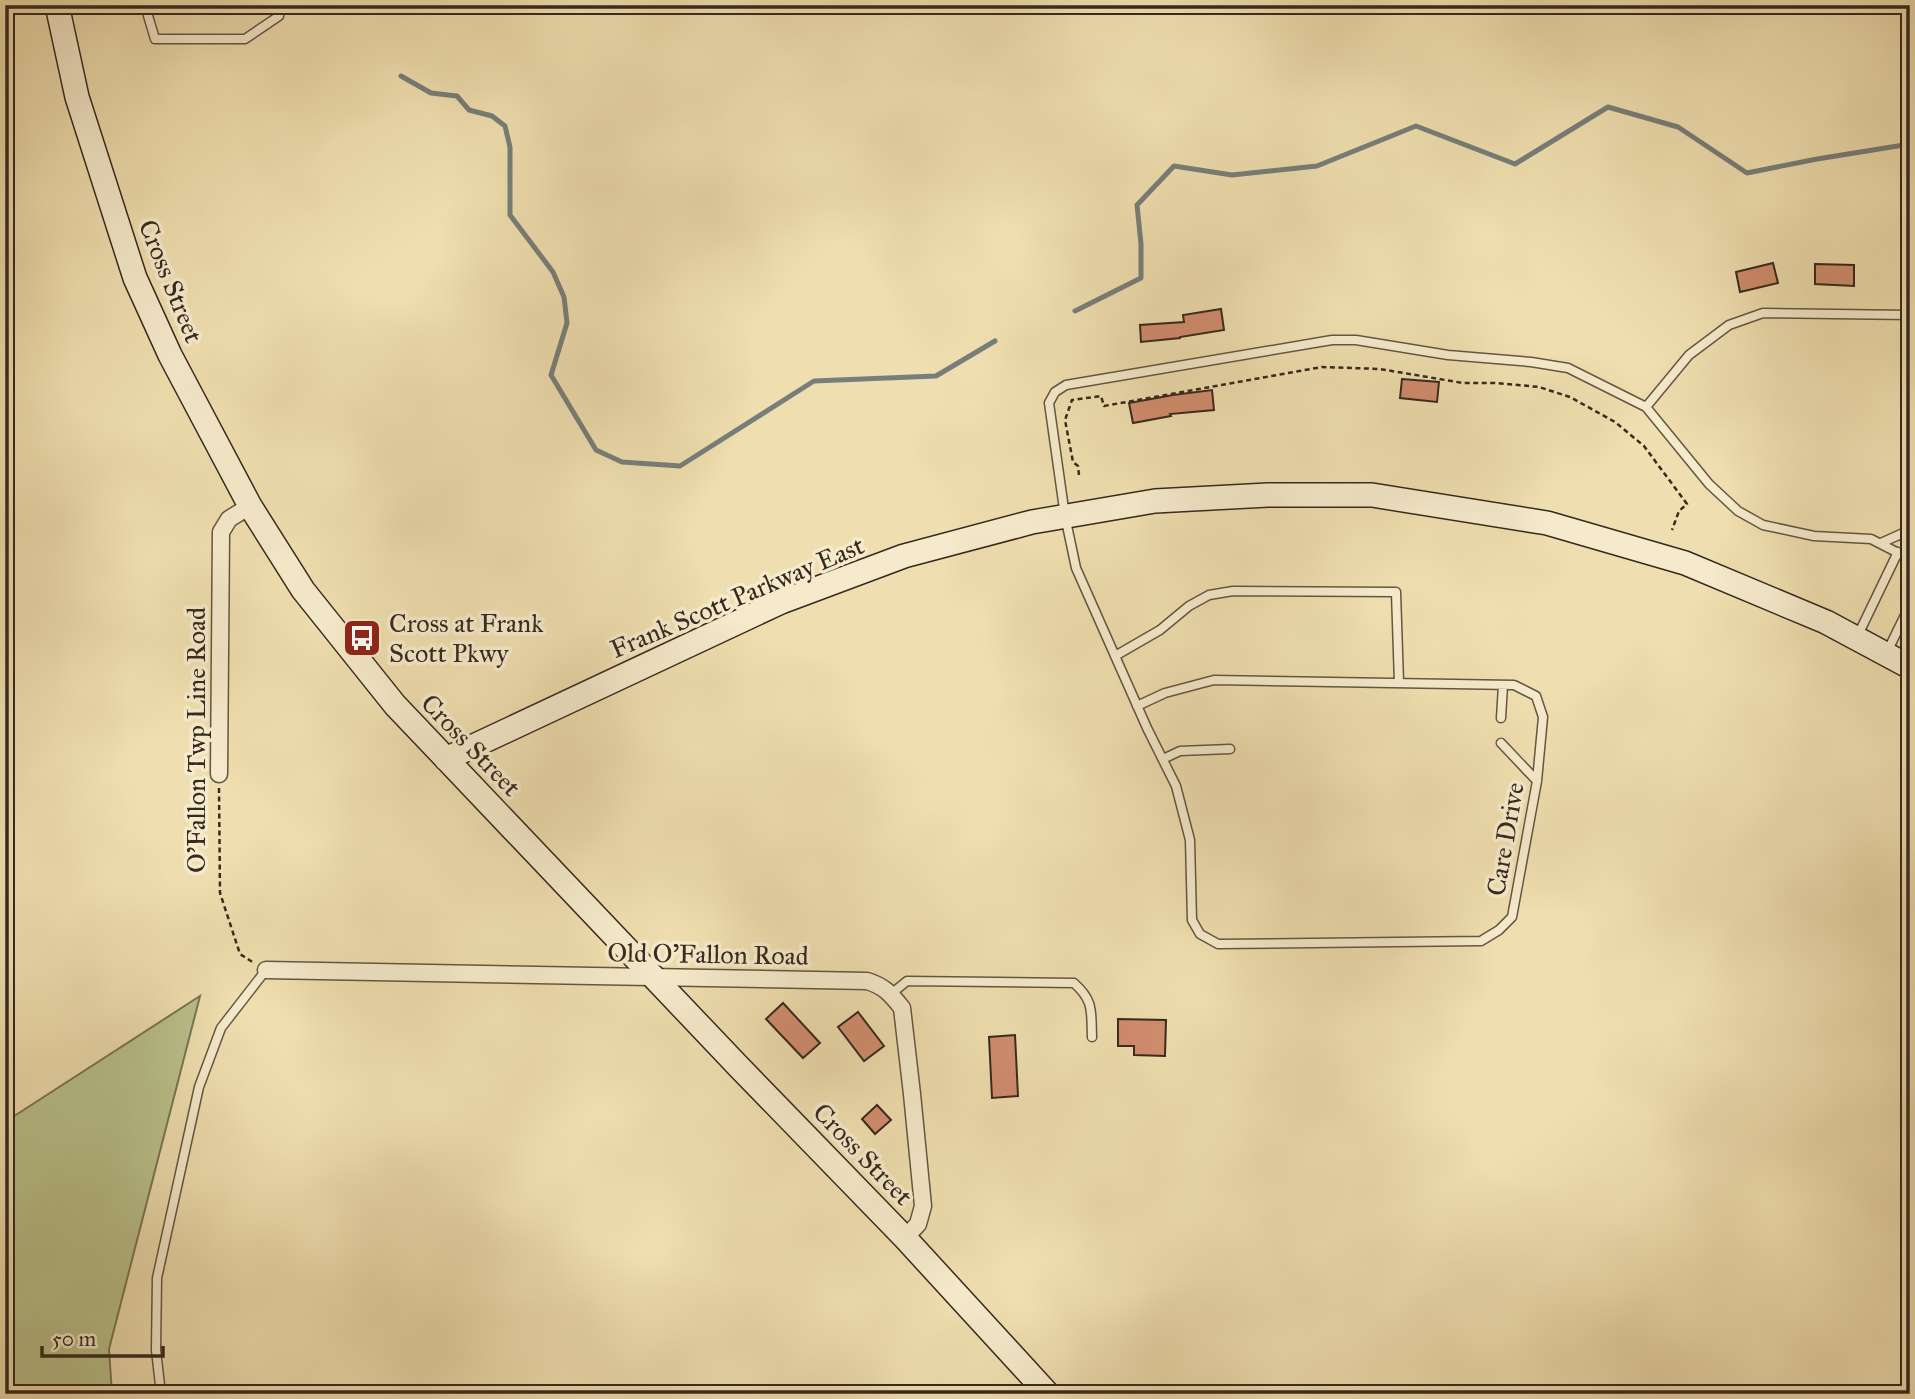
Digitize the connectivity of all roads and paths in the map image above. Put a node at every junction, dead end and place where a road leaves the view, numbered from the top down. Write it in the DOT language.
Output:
graph roads {
  1 [pos="57,5"];
  2 [pos="148,5"];
  3 [pos="280,5"];
  4 [pos="1910,315"];
  5 [pos="1646,407"];
  6 [pos="1079,475"];
  7 [pos="250,506"];
  8 [pos="1065,516"];
  9 [pos="1672,530"];
  10 [pos="1910,530"];
  11 [pos="1881,543"];
  12 [pos="1898,552"];
  13 [pos="1910,559"];
  14 [pos="1910,605"];
  15 [pos="1856,638"];
  16 [pos="1886,654"];
  17 [pos="1115,656"];
  18 [pos="1910,667"];
  19 [pos="1399,683"];
  20 [pos="1503,685"];
  21 [pos="1138,706"];
  22 [pos="1502,718"];
  23 [pos="1502,743"];
  24 [pos="1230,749"];
  25 [pos="446,758"];
  26 [pos="1163,759"];
  27 [pos="219,774"];
  28 [pos="1537,780"];
  29 [pos="266,970"];
  30 [pos="654,978"];
  31 [pos="891,994"];
  32 [pos="1092,1037"];
  33 [pos="905,1238"];
  34 [pos="161,1394"];
  35 [pos="1048,1394"];
  1 -- 7 [label="main road, Cross Street"];
  2 -- 3 [label="lane"];
  4 -- 5 [label="lane"];
  5 -- 8 [label="lane, Care Drive"];
  5 -- 11 [label="lane"];
  6 -- 9 [label="path"];
  7 -- 25 [label="main road, Cross Street"];
  7 -- 27 [label="street, O'Fallon Twp Line Road"];
  8 -- 15 [label="main road, Frank Scott Parkway East"];
  8 -- 17 [label="lane, Care Drive"];
  8 -- 25 [label="main road, Frank Scott Parkway East"];
  10 -- 11 [label="lane"];
  11 -- 12 [label="lane"];
  12 -- 13 [label="lane"];
  12 -- 15 [label="lane"];
  14 -- 16 [label="lane"];
  15 -- 16 [label="main road, Frank Scott Parkway East"];
  16 -- 18 [label="main road, Frank Scott Parkway East"];
  17 -- 19 [label="lane"];
  17 -- 21 [label="lane, Care Drive"];
  19 -- 20 [label="lane, Care Drive"];
  19 -- 21 [label="lane, Care Drive"];
  20 -- 22 [label="lane"];
  20 -- 28 [label="lane, Care Drive"];
  21 -- 26 [label="lane, Care Drive"];
  23 -- 28 [label="lane"];
  24 -- 26 [label="lane"];
  25 -- 30 [label="main road, Cross Street"];
  26 -- 28 [label="lane, Care Drive"];
  27 -- 29 [label="path, O'Fallon Twp Line Road"];
  29 -- 30 [label="street, Old O'Fallon Road"];
  29 -- 34 [label="lane"];
  30 -- 31 [label="street, Old O'Fallon Road"];
  30 -- 33 [label="main road, Cross Street"];
  31 -- 32 [label="lane"];
  31 -- 33 [label="street"];
  33 -- 35 [label="main road, Cross Street"];
}
